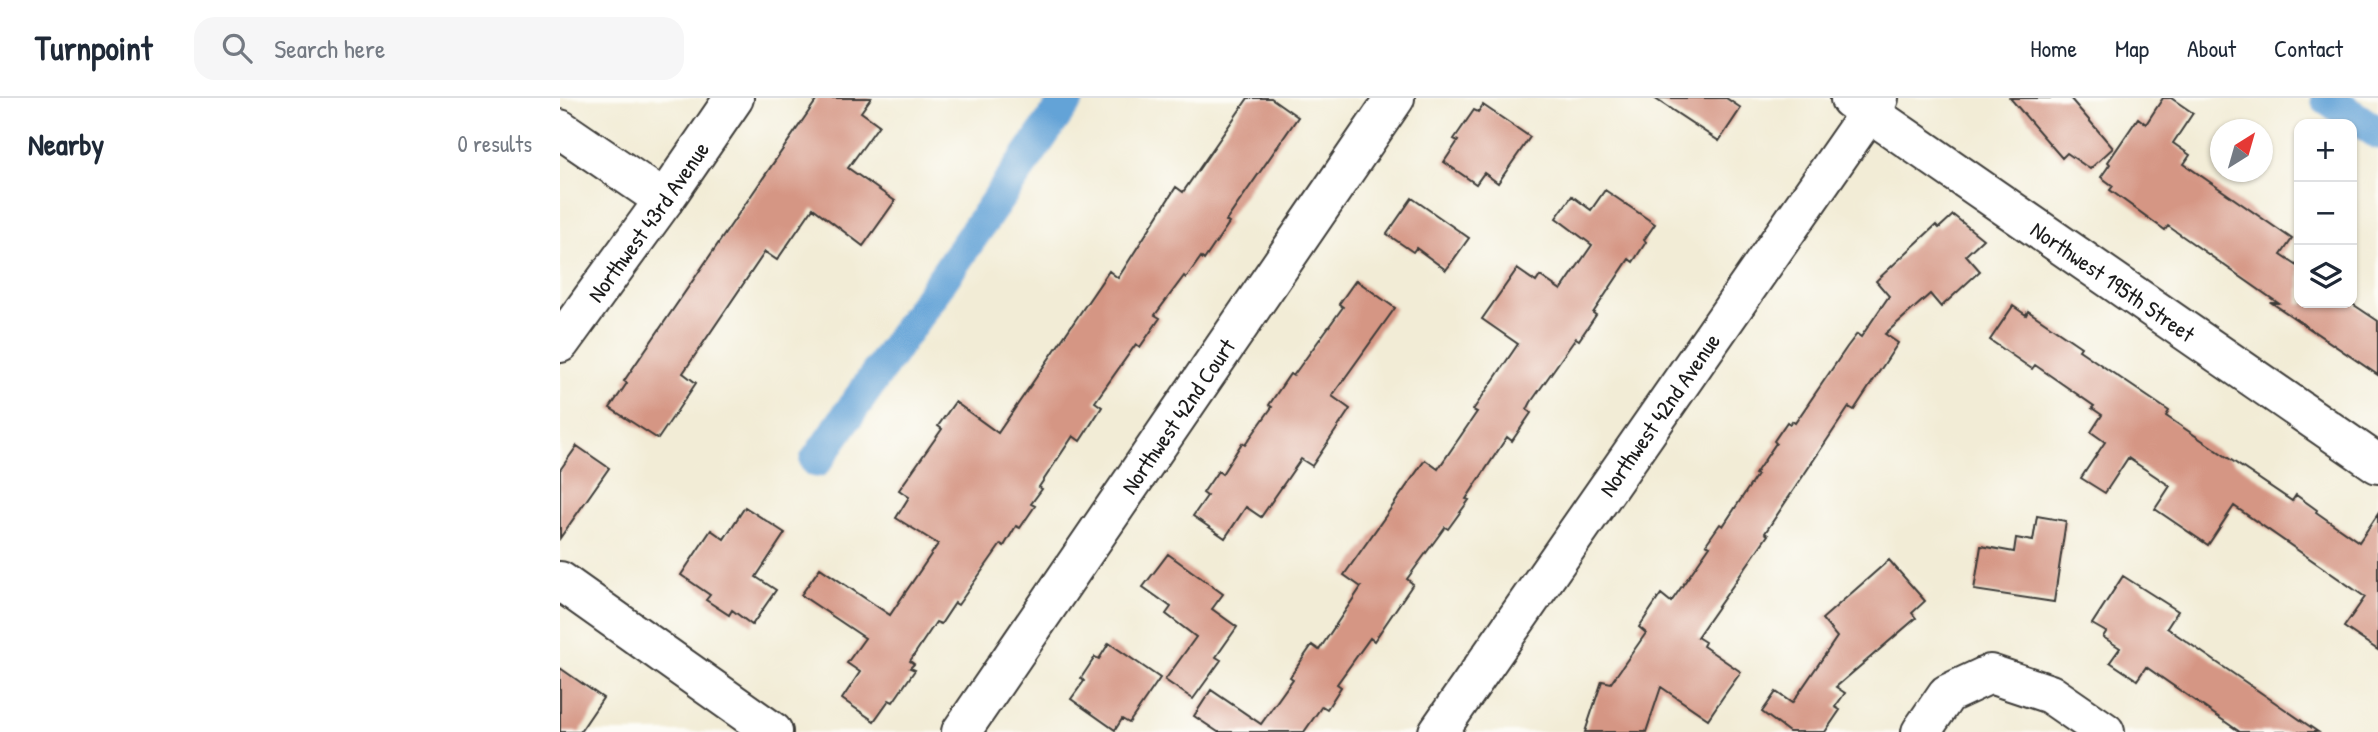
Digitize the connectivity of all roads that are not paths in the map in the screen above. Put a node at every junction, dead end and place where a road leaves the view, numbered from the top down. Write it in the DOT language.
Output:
graph roads {
  1 [pos="733,98"];
  2 [pos="1395,98"];
  3 [pos="1865,103"];
  4 [pos="560,129"];
  5 [pos="664,200"];
  6 [pos="560,343"];
  7 [pos="2378,464"];
  8 [pos="560,581"];
  9 [pos="1441,731"];
  10 [pos="773,732"];
  11 [pos="961,732"];
  12 [pos="1921,732"];
  13 [pos="2105,732"];
  1 -- 5 [label="street, Northwest 43rd Avenue"];
  2 -- 11 [label="street, Northwest 42nd Court"];
  3 -- 7 [label="street, Northwest 195th Street"];
  3 -- 9 [label="street, Northwest 42nd Avenue"];
  4 -- 5 [label="street"];
  5 -- 6 [label="street, Northwest 43rd Avenue"];
  8 -- 10 [label="street"];
  12 -- 13 [label="street"];
}
